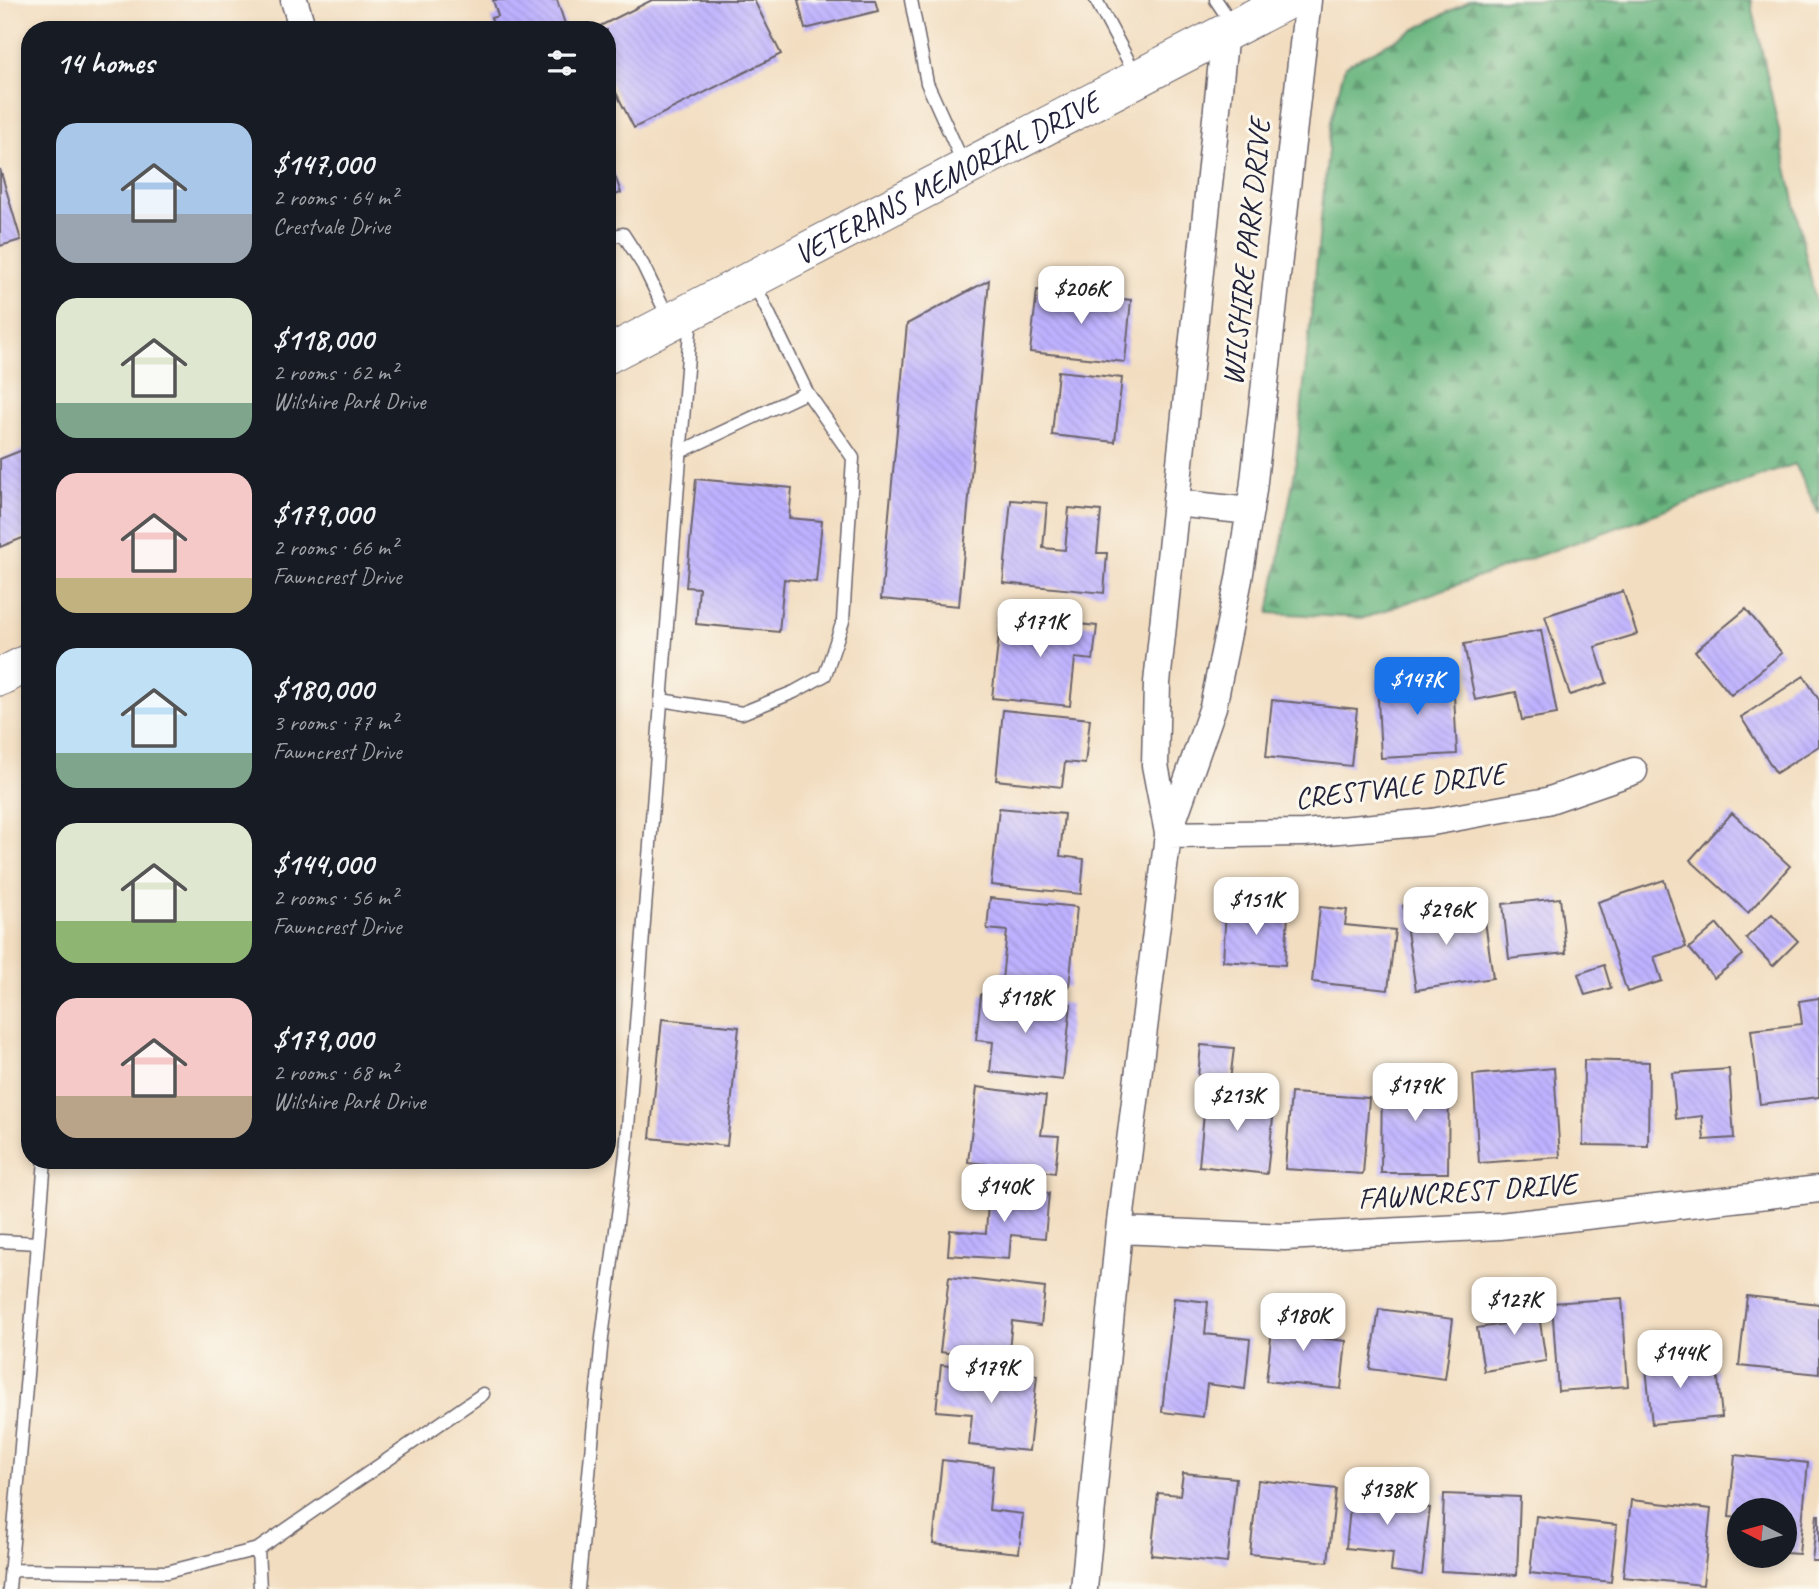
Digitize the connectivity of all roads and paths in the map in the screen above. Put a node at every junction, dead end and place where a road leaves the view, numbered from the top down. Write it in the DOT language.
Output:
graph roads {
  1 [pos="294,0"];
  2 [pos="911,0"];
  3 [pos="1096,0"];
  4 [pos="1288,0"];
  5 [pos="1308,0"];
  6 [pos="1225,20"];
  7 [pos="300,21"];
  8 [pos="1138,78"];
  9 [pos="965,167"];
  10 [pos="616,236"];
  11 [pos="752,278"];
  12 [pos="680,315"];
  13 [pos="616,350"];
  14 [pos="807,392"];
  15 [pos="680,452"];
  16 [pos="1176,503"];
  17 [pos="1250,511"];
  18 [pos="21,666"];
  19 [pos="0,677"];
  20 [pos="661,700"];
  21 [pos="1634,771"];
  22 [pos="1168,835"];
  23 [pos="44,1169"];
  24 [pos="1819,1189"];
  25 [pos="1119,1230"];
  26 [pos="0,1241"];
  27 [pos="38,1243"];
  28 [pos="483,1394"];
  29 [pos="258,1549"];
  30 [pos="10,1570"];
  31 [pos="9,1589"];
  32 [pos="260,1589"];
  33 [pos="578,1589"];
  34 [pos="1084,1589"];
  1 -- 7 [label="street"];
  2 -- 9 [label="lane"];
  3 -- 8 [label="lane"];
  4 -- 6 [label="main road, VETERANS MEMORIAL DRIVE"];
  5 -- 17 [label="street, WILSHIRE PARK DRIVE"];
  6 -- 8 [label="main road, VETERANS MEMORIAL DRIVE"];
  6 -- 16 [label="street, WILSHIRE PARK DRIVE"];
  8 -- 9 [label="main road, VETERANS MEMORIAL DRIVE"];
  9 -- 11 [label="main road, VETERANS MEMORIAL DRIVE"];
  10 -- 12 [label="lane"];
  11 -- 12 [label="main road, VETERANS MEMORIAL DRIVE"];
  11 -- 14 [label="lane"];
  12 -- 13 [label="main road, VETERANS MEMORIAL DRIVE"];
  12 -- 15 [label="lane"];
  14 -- 15 [label="lane"];
  14 -- 20 [label="lane"];
  15 -- 20 [label="lane"];
  16 -- 17 [label="street"];
  16 -- 22 [label="street, WILSHIRE PARK DRIVE"];
  17 -- 22 [label="street, WILSHIRE PARK DRIVE"];
  18 -- 19 [label="main road"];
  20 -- 33 [label="lane"];
  21 -- 22 [label="street, CRESTVALE DRIVE"];
  22 -- 25 [label="street, WILSHIRE PARK DRIVE"];
  23 -- 27 [label="lane"];
  24 -- 25 [label="street, FAWNCREST DRIVE"];
  25 -- 34 [label="street, WILSHIRE PARK DRIVE"];
  26 -- 27 [label="lane"];
  27 -- 30 [label="lane"];
  28 -- 29 [label="lane"];
  29 -- 30 [label="lane"];
  29 -- 32 [label="lane"];
  30 -- 31 [label="lane"];
}
